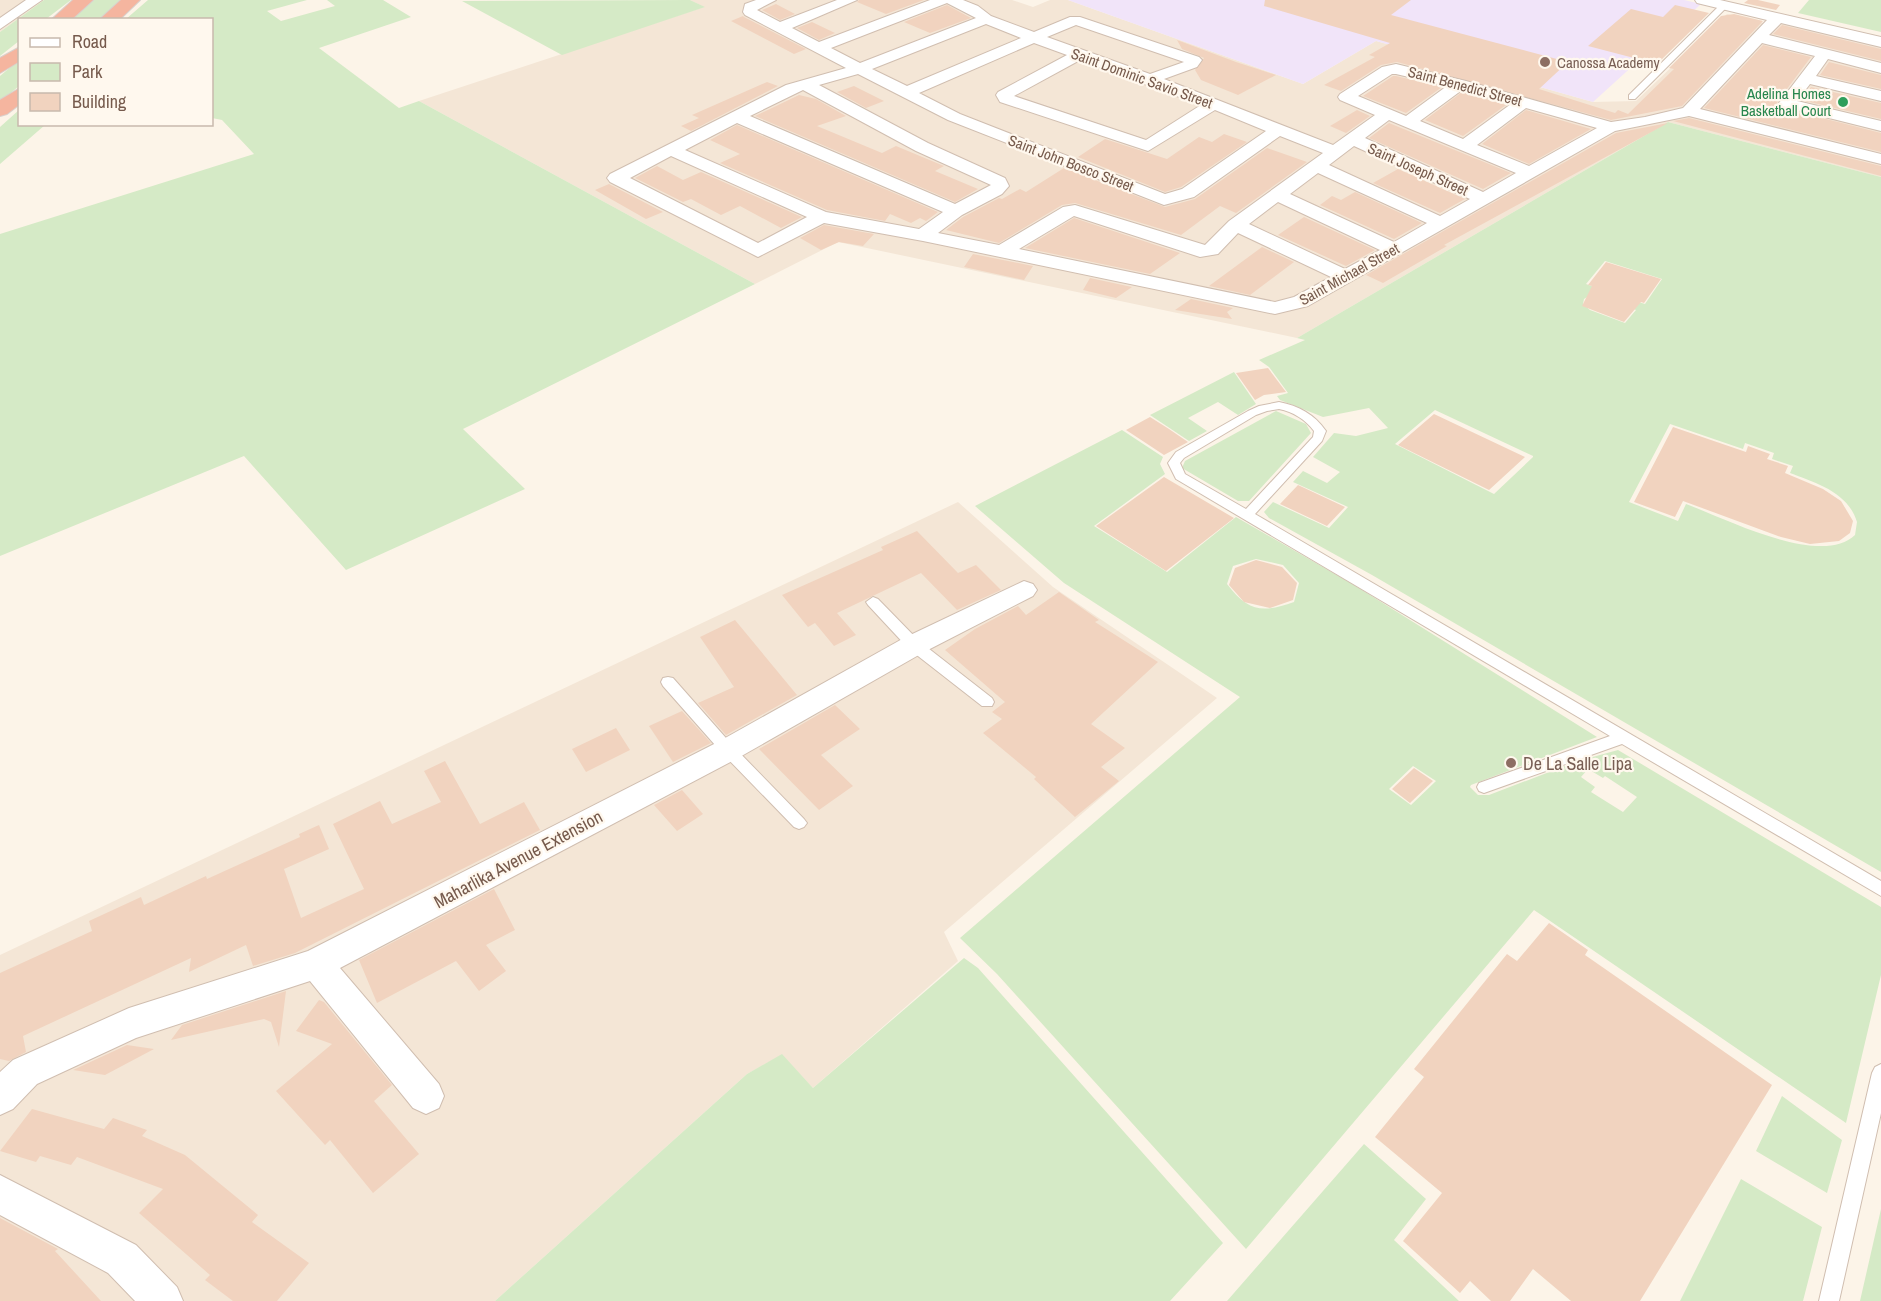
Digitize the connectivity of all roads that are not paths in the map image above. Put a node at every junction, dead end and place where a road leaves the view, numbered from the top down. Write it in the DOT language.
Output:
graph roads {
  1 [pos="35,0"];
  2 [pos="84,0"];
  3 [pos="131,0"];
  4 [pos="769,0"];
  5 [pos="850,0"];
  6 [pos="943,0"];
  7 [pos="951,0"];
  8 [pos="1660,0"];
  9 [pos="1702,0"];
  10 [pos="1670,3"];
  11 [pos="1725,5"];
  12 [pos="1794,6"];
  13 [pos="62,18"];
  14 [pos="110,18"];
  15 [pos="1780,18"];
  16 [pos="987,19"];
  17 [pos="0,25"];
  18 [pos="780,27"];
  19 [pos="1032,37"];
  20 [pos="1758,37"];
  21 [pos="1881,42"];
  22 [pos="819,47"];
  23 [pos="18,54"];
  24 [pos="1824,54"];
  25 [pos="1079,55"];
  26 [pos="0,67"];
  27 [pos="1881,68"];
  28 [pos="858,69"];
  29 [pos="1150,78"];
  30 [pos="1806,78"];
  31 [pos="1460,84"];
  32 [pos="806,85"];
  33 [pos="905,93"];
  34 [pos="18,95"];
  35 [pos="1881,96"];
  36 [pos="1632,97"];
  37 [pos="1524,102"];
  38 [pos="1213,104"];
  39 [pos="0,110"];
  40 [pos="1689,111"];
  41 [pos="1387,114"];
  42 [pos="736,116"];
  43 [pos="1064,118"];
  44 [pos="1408,122"];
  45 [pos="1881,126"];
  46 [pos="1611,127"];
  47 [pos="1278,130"];
  48 [pos="1353,139"];
  49 [pos="1017,142"];
  50 [pos="1465,145"];
  51 [pos="671,150"];
  52 [pos="1335,152"];
  53 [pos="1881,159"];
  54 [pos="1317,166"];
  55 [pos="1531,173"];
  56 [pos="1277,195"];
  57 [pos="1484,199"];
  58 [pos="956,211"];
  59 [pos="820,217"];
  60 [pos="1439,222"];
  61 [pos="1236,225"];
  62 [pos="923,235"];
  63 [pos="1394,249"];
  64 [pos="1001,252"];
  65 [pos="1346,277"];
  66 [pos="1248,514"];
  67 [pos="1024,590"];
  68 [pos="873,602"];
  69 [pos="914,645"];
  70 [pos="668,682"];
  71 [pos="987,702"];
  72 [pos="1622,738"];
  73 [pos="728,750"];
  74 [pos="1484,787"];
  75 [pos="799,823"];
  76 [pos="1881,889"];
  77 [pos="316,964"];
  78 [pos="1881,1073"];
  79 [pos="426,1096"];
  80 [pos="0,1097"];
  81 [pos="0,1194"];
  82 [pos="163,1301"];
  83 [pos="1829,1301"];
  1 -- 17 [label="street"];
  2 -- 13 [label="highway"];
  3 -- 14 [label="highway"];
  4 -- 18 [label="street, Saint John Bosco Street"];
  5 -- 18 [label="street"];
  6 -- 22 [label="street"];
  7 -- 16 [label="street, Saint Dominic Savio Street"];
  8 -- 10 [label="lane"];
  9 -- 11 [label="street"];
  11 -- 15 [label="street"];
  11 -- 36 [label="lane"];
  12 -- 15 [label="street"];
  15 -- 20 [label="street"];
  15 -- 21 [label="street"];
  16 -- 19 [label="street, Saint Dominic Savio Street"];
  16 -- 28 [label="street"];
  18 -- 22 [label="street, Saint John Bosco Street"];
  19 -- 25 [label="street, Saint Dominic Savio Street"];
  19 -- 29 [label="street"];
  19 -- 33 [label="street"];
  20 -- 24 [label="street"];
  20 -- 40 [label="street"];
  22 -- 28 [label="street, Saint John Bosco Street"];
  23 -- 26 [label="highway"];
  24 -- 27 [label="street"];
  24 -- 30 [label="street"];
  25 -- 29 [label="street, Saint Dominic Savio Street"];
  25 -- 43 [label="street"];
  28 -- 32 [label="street"];
  28 -- 33 [label="street, Saint John Bosco Street"];
  29 -- 38 [label="street, Saint Dominic Savio Street"];
  30 -- 35 [label="street"];
  30 -- 45 [label="street"];
  31 -- 37 [label="street, Saint Benedict Street"];
  31 -- 41 [label="street, Saint Benedict Street"];
  31 -- 44 [label="street"];
  32 -- 42 [label="street"];
  32 -- 58 [label="street"];
  33 -- 49 [label="street, Saint John Bosco Street"];
  34 -- 39 [label="highway"];
  37 -- 46 [label="street, Saint Benedict Street"];
  37 -- 50 [label="street"];
  38 -- 43 [label="street"];
  38 -- 47 [label="street, Saint Dominic Savio Street"];
  40 -- 46 [label="street, Saint Michael Street"];
  40 -- 53 [label="street"];
  41 -- 44 [label="street, Saint Benedict Street"];
  41 -- 48 [label="street"];
  42 -- 51 [label="street"];
  42 -- 58 [label="street"];
  43 -- 49 [label="street"];
  44 -- 50 [label="street, Saint Benedict Street"];
  46 -- 55 [label="street, Saint Michael Street"];
  47 -- 49 [label="street, Saint John Bosco Street"];
  47 -- 52 [label="street, Saint Dominic Savio Street"];
  48 -- 52 [label="street"];
  48 -- 57 [label="street, Saint Joseph Street"];
  50 -- 55 [label="street, Saint Benedict Street"];
  51 -- 59 [label="street, Saint Michael Street"];
  51 -- 59 [label="street"];
  52 -- 54 [label="street"];
  54 -- 56 [label="street"];
  54 -- 60 [label="street"];
  55 -- 57 [label="street, Saint Michael Street"];
  56 -- 61 [label="street"];
  56 -- 63 [label="street"];
  57 -- 60 [label="street, Saint Michael Street"];
  58 -- 62 [label="street"];
  59 -- 62 [label="street, Saint Michael Street"];
  60 -- 63 [label="street, Saint Michael Street"];
  61 -- 64 [label="street"];
  61 -- 65 [label="street"];
  62 -- 64 [label="street, Saint Michael Street"];
  63 -- 65 [label="street, Saint Michael Street"];
  64 -- 65 [label="street, Saint Michael Street"];
  66 -- 66 [label="lane"];
  66 -- 72 [label="lane"];
  67 -- 69 [label="street, Maharlika Avenue Extension"];
  68 -- 69 [label="lane"];
  69 -- 71 [label="lane"];
  69 -- 73 [label="street, Maharlika Avenue Extension"];
  70 -- 73 [label="lane"];
  72 -- 74 [label="lane"];
  72 -- 76 [label="lane"];
  73 -- 75 [label="lane"];
  73 -- 77 [label="street, Maharlika Avenue Extension"];
  77 -- 79 [label="street"];
  77 -- 80 [label="street, Maharlika Avenue Extension"];
  78 -- 83 [label="lane"];
  81 -- 82 [label="street"];
}
